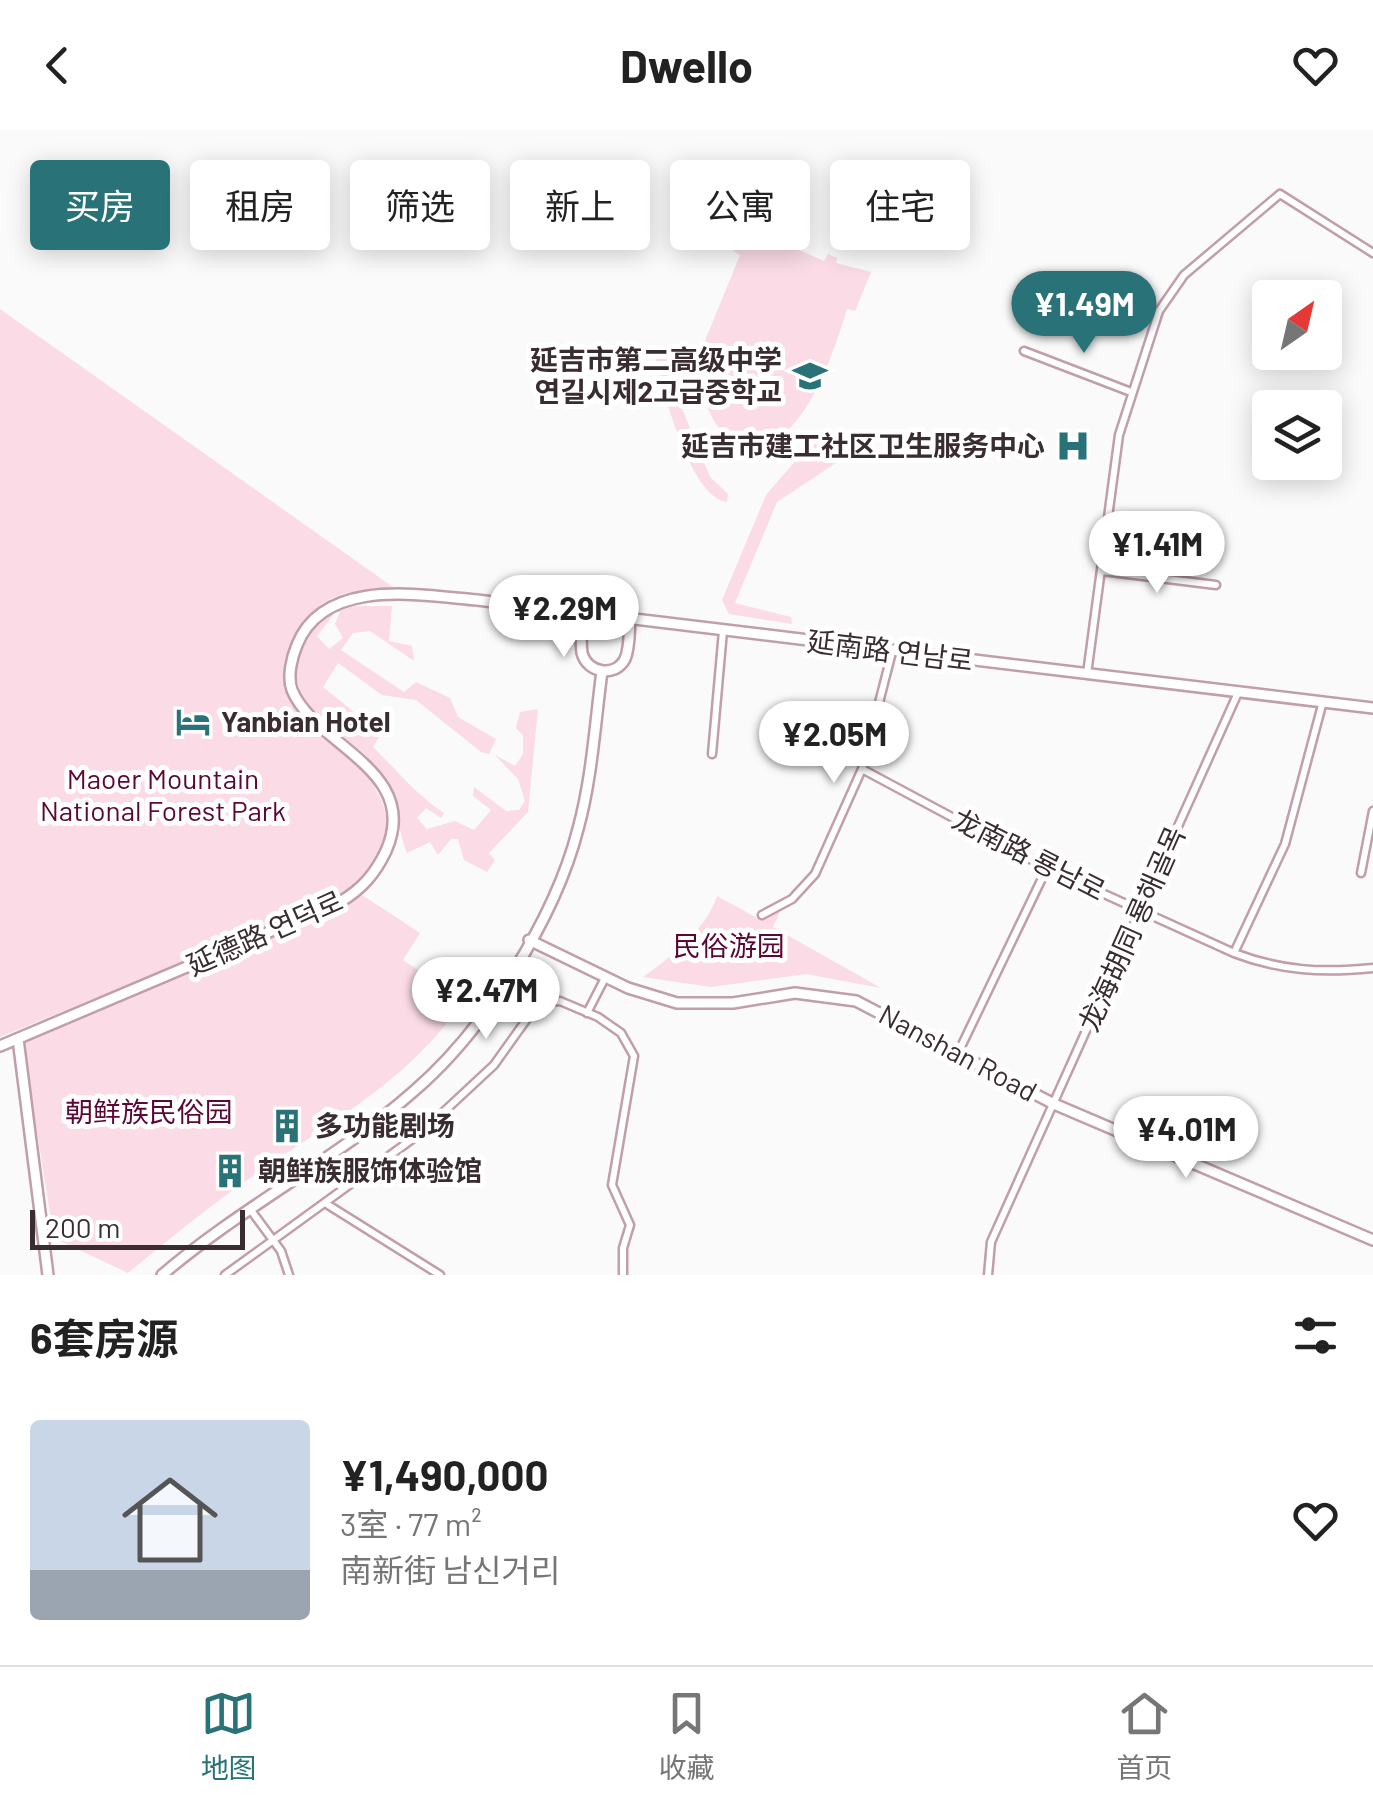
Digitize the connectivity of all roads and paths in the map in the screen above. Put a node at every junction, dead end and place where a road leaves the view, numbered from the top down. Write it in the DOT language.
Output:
graph roads {
  1 [pos="1373,253"];
  2 [pos="1024,351"];
  3 [pos="1131,392"];
  4 [pos="1102,571"];
  5 [pos="1216,585"];
  6 [pos="408,597"];
  7 [pos="583,613"];
  8 [pos="630,619"];
  9 [pos="723,631"];
  10 [pos="892,652"];
  11 [pos="602,671"];
  12 [pos="1087,676"];
  13 [pos="1236,695"];
  14 [pos="1322,706"];
  15 [pos="1373,708"];
  16 [pos="712,754"];
  17 [pos="862,769"];
  18 [pos="1373,811"];
  19 [pos="1048,868"];
  20 [pos="1361,873"];
  21 [pos="1140,911"];
  22 [pos="762,915"];
  23 [pos="529,940"];
  24 [pos="1234,952"];
  25 [pos="1373,968"];
  26 [pos="605,978"];
  27 [pos="587,1014"];
  28 [pos="18,1039"];
  29 [pos="0,1046"];
  30 [pos="958,1052"];
  31 [pos="1054,1104"];
  32 [pos="325,1202"];
  33 [pos="249,1208"];
  34 [pos="272,1239"];
  35 [pos="1373,1240"];
  36 [pos="51,1275"];
  37 [pos="162,1275"];
  38 [pos="226,1275"];
  39 [pos="289,1275"];
  40 [pos="440,1275"];
  41 [pos="622,1275"];
  42 [pos="988,1275"];
  1 -- 3 [label="street"];
  2 -- 3 [label="street"];
  3 -- 4 [label="street"];
  4 -- 5 [label="street"];
  4 -- 12 [label="street"];
  6 -- 7 [label="street, 延南路 연남로"];
  6 -- 28 [label="street, 延德路 연덕로"];
  7 -- 8 [label="street, 延南路 연남로"];
  7 -- 11 [label="street"];
  8 -- 9 [label="street, 延南路 연남로"];
  8 -- 11 [label="street"];
  9 -- 10 [label="street, 延南路 연남로"];
  9 -- 16 [label="street"];
  10 -- 12 [label="street, 延南路 연남로"];
  10 -- 17 [label="street"];
  11 -- 23 [label="street"];
  12 -- 13 [label="street, 延南路 연남로"];
  13 -- 14 [label="street, 延南路 연남로"];
  13 -- 21 [label="street, 龙海胡同 룡해골목"];
  14 -- 15 [label="street, 延南路 연남로"];
  14 -- 24 [label="street"];
  17 -- 19 [label="street, 龙南路 룡남로"];
  17 -- 22 [label="street"];
  18 -- 20 [label="street"];
  19 -- 21 [label="street, 龙南路 룡남로"];
  19 -- 30 [label="street"];
  21 -- 24 [label="street, 龙南路 룡남로"];
  21 -- 31 [label="street, 龙海胡同 룡해골목"];
  23 -- 26 [label="street, Nanshan Road"];
  23 -- 33 [label="street"];
  24 -- 25 [label="street, 龙南路 룡남로"];
  26 -- 27 [label="street"];
  26 -- 30 [label="street, Nanshan Road"];
  27 -- 32 [label="street"];
  27 -- 41 [label="street"];
  28 -- 29 [label="street, 延德路 연덕로"];
  28 -- 36 [label="street"];
  30 -- 31 [label="street, Nanshan Road"];
  31 -- 35 [label="street, Nanshan Road"];
  31 -- 42 [label="street, 龙海胡同 룡해골목"];
  32 -- 34 [label="street"];
  32 -- 40 [label="street"];
  33 -- 34 [label="street"];
  33 -- 37 [label="street"];
  34 -- 38 [label="street"];
  34 -- 39 [label="street"];
}
